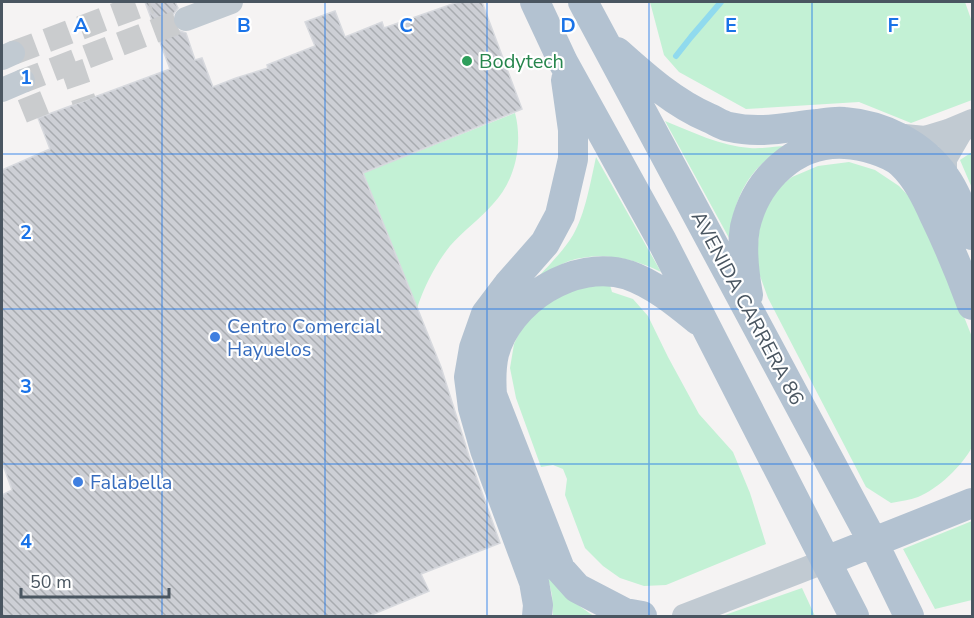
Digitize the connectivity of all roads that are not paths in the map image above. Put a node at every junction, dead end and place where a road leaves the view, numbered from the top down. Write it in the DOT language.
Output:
graph roads {
  1 [pos="231,2"];
  2 [pos="535,2"];
  3 [pos="583,2"];
  4 [pos="186,19"];
  5 [pos="603,39"];
  6 [pos="563,62"];
  7 [pos="972,121"];
  8 [pos="894,135"];
  9 [pos="945,177"];
  10 [pos="972,235"];
  11 [pos="972,305"];
  12 [pos="752,316"];
  13 [pos="705,326"];
  14 [pos="969,501"];
  15 [pos="873,542"];
  16 [pos="826,561"];
  17 [pos="537,616"];
  18 [pos="642,616"];
  19 [pos="684,616"];
  20 [pos="853,616"];
  21 [pos="909,616"];
  1 -- 4 [label="street"];
  2 -- 6 [label="main road"];
  3 -- 5 [label="main road, AVENIDA CARRERA 86"];
  5 -- 8 [label="main road"];
  5 -- 12 [label="main road, AVENIDA CARRERA 86"];
  6 -- 13 [label="main road"];
  6 -- 17 [label="main road"];
  7 -- 8 [label="street"];
  7 -- 9 [label="street"];
  8 -- 9 [label="main road"];
  9 -- 10 [label="main road"];
  11 -- 12 [label="main road"];
  12 -- 15 [label="main road, AVENIDA CARRERA 86"];
  13 -- 16 [label="main road"];
  13 -- 18 [label="main road"];
  14 -- 15 [label="main road"];
  15 -- 16 [label="main road"];
  15 -- 21 [label="main road, AVENIDA CARRERA 86"];
  16 -- 19 [label="street"];
  16 -- 20 [label="main road"];
}
